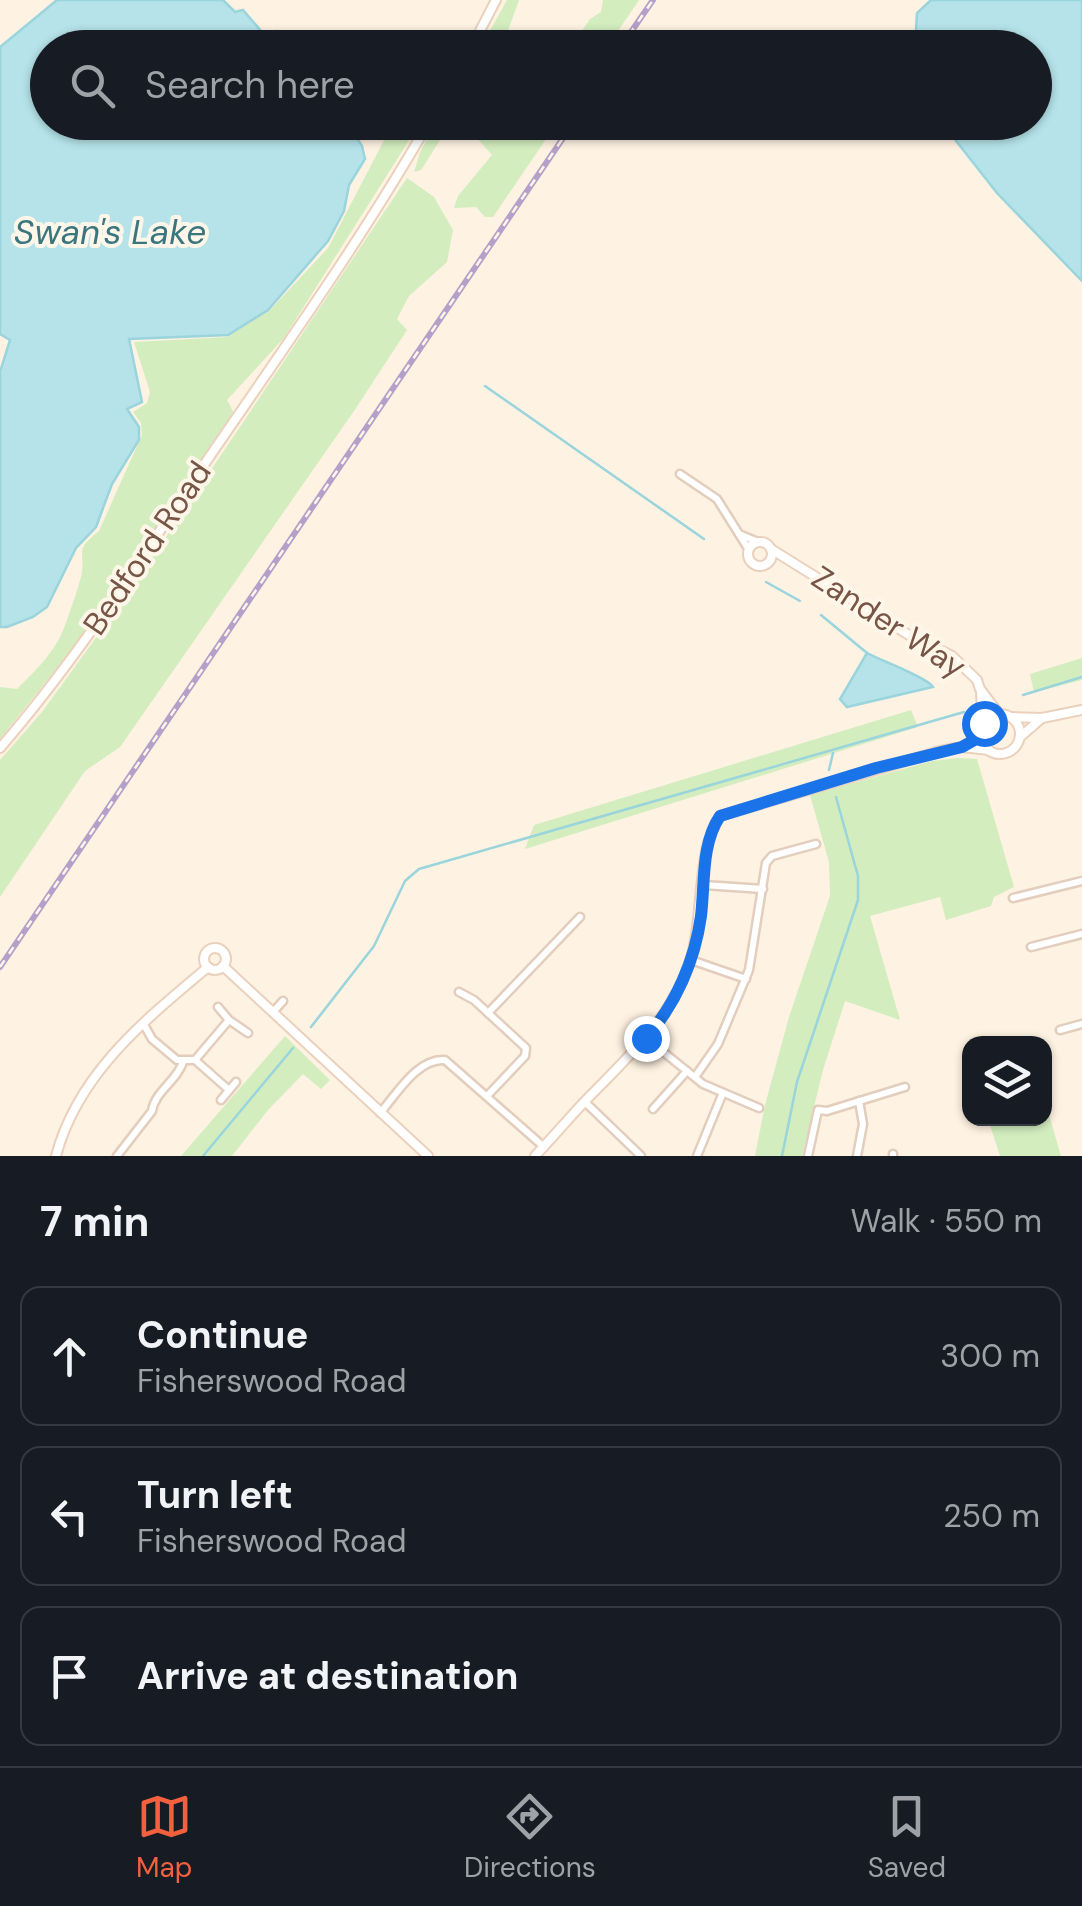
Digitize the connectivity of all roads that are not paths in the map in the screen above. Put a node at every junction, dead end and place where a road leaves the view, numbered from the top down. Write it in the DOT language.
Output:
graph roads {
  1 [pos="496,0"];
  2 [pos="480,30"];
  3 [pos="418,140"];
  4 [pos="680,474"];
  5 [pos="738,534"];
  6 [pos="758,542"];
  7 [pos="771,549"];
  8 [pos="750,550"];
  9 [pos="792,562"];
  10 [pos="769,563"];
  11 [pos="980,690"];
  12 [pos="1082,710"];
  13 [pos="999,714"];
  14 [pos="1010,717"];
  15 [pos="1042,718"];
  16 [pos="982,728"];
  17 [pos="1020,737"];
  18 [pos="962,747"];
  19 [pos="0,748"];
  20 [pos="990,750"];
  21 [pos="816,844"];
  22 [pos="1082,881"];
  23 [pos="704,885"];
  24 [pos="763,889"];
  25 [pos="1013,898"];
  26 [pos="580,917"];
  27 [pos="1082,934"];
  28 [pos="1031,947"];
  29 [pos="691,960"];
  30 [pos="224,966"];
  31 [pos="208,967"];
  32 [pos="746,978"];
  33 [pos="460,992"];
  34 [pos="283,1001"];
  35 [pos="218,1007"];
  36 [pos="273,1012"];
  37 [pos="488,1014"];
  38 [pos="229,1020"];
  39 [pos="143,1023"];
  40 [pos="1082,1024"];
  41 [pos="1060,1030"];
  42 [pos="248,1034"];
  43 [pos="646,1038"];
  44 [pos="195,1060"];
  45 [pos="183,1062"];
  46 [pos="687,1071"];
  47 [pos="695,1078"];
  48 [pos="236,1082"];
  49 [pos="905,1086"];
  50 [pos="229,1090"];
  51 [pos="487,1095"];
  52 [pos="722,1095"];
  53 [pos="221,1100"];
  54 [pos="585,1102"];
  55 [pos="859,1102"];
  56 [pos="758,1108"];
  57 [pos="653,1109"];
  58 [pos="382,1111"];
  59 [pos="544,1147"];
  60 [pos="808,1155"];
  61 [pos="57,1156"];
  62 [pos="117,1156"];
  63 [pos="428,1156"];
  64 [pos="535,1156"];
  65 [pos="641,1156"];
  66 [pos="697,1156"];
  67 [pos="857,1156"];
  1 -- 2 [label="street"];
  3 -- 19 [label="street, Bedford Road"];
  4 -- 5 [label="street"];
  5 -- 6 [label="street"];
  5 -- 8 [label="street"];
  6 -- 7 [label="street"];
  6 -- 8 [label="street"];
  7 -- 9 [label="street, Zander Way"];
  7 -- 10 [label="street"];
  8 -- 10 [label="street"];
  9 -- 10 [label="street, Zander Way"];
  9 -- 11 [label="street, Zander Way"];
  11 -- 13 [label="street, Zander Way"];
  11 -- 16 [label="street, Zander Way"];
  12 -- 15 [label="street"];
  13 -- 14 [label="street"];
  13 -- 16 [label="street"];
  14 -- 15 [label="street"];
  14 -- 17 [label="street"];
  15 -- 17 [label="street"];
  16 -- 18 [label="street"];
  16 -- 20 [label="street"];
  17 -- 20 [label="street"];
  18 -- 20 [label="street"];
  18 -- 23 [label="street"];
  21 -- 24 [label="street"];
  22 -- 25 [label="street"];
  23 -- 24 [label="street"];
  23 -- 29 [label="street"];
  24 -- 32 [label="street"];
  26 -- 37 [label="street"];
  27 -- 28 [label="street"];
  29 -- 32 [label="street"];
  29 -- 43 [label="street"];
  30 -- 31 [label="street"];
  30 -- 31 [label="street"];
  30 -- 36 [label="street"];
  31 -- 39 [label="street"];
  32 -- 47 [label="street"];
  33 -- 37 [label="street"];
  34 -- 36 [label="street"];
  35 -- 38 [label="street"];
  36 -- 58 [label="street"];
  37 -- 51 [label="street"];
  38 -- 42 [label="street"];
  38 -- 44 [label="street"];
  39 -- 45 [label="street"];
  39 -- 61 [label="street"];
  40 -- 41 [label="street"];
  43 -- 46 [label="street"];
  43 -- 54 [label="street"];
  44 -- 45 [label="street"];
  44 -- 50 [label="street"];
  45 -- 62 [label="street"];
  46 -- 47 [label="street"];
  46 -- 57 [label="street"];
  47 -- 52 [label="street"];
  48 -- 50 [label="street"];
  49 -- 55 [label="street"];
  50 -- 53 [label="street"];
  51 -- 58 [label="street"];
  51 -- 59 [label="street"];
  52 -- 56 [label="street"];
  52 -- 66 [label="street"];
  54 -- 59 [label="street"];
  54 -- 65 [label="street"];
  55 -- 60 [label="street"];
  55 -- 67 [label="street"];
  58 -- 63 [label="street"];
  59 -- 64 [label="street"];
}
